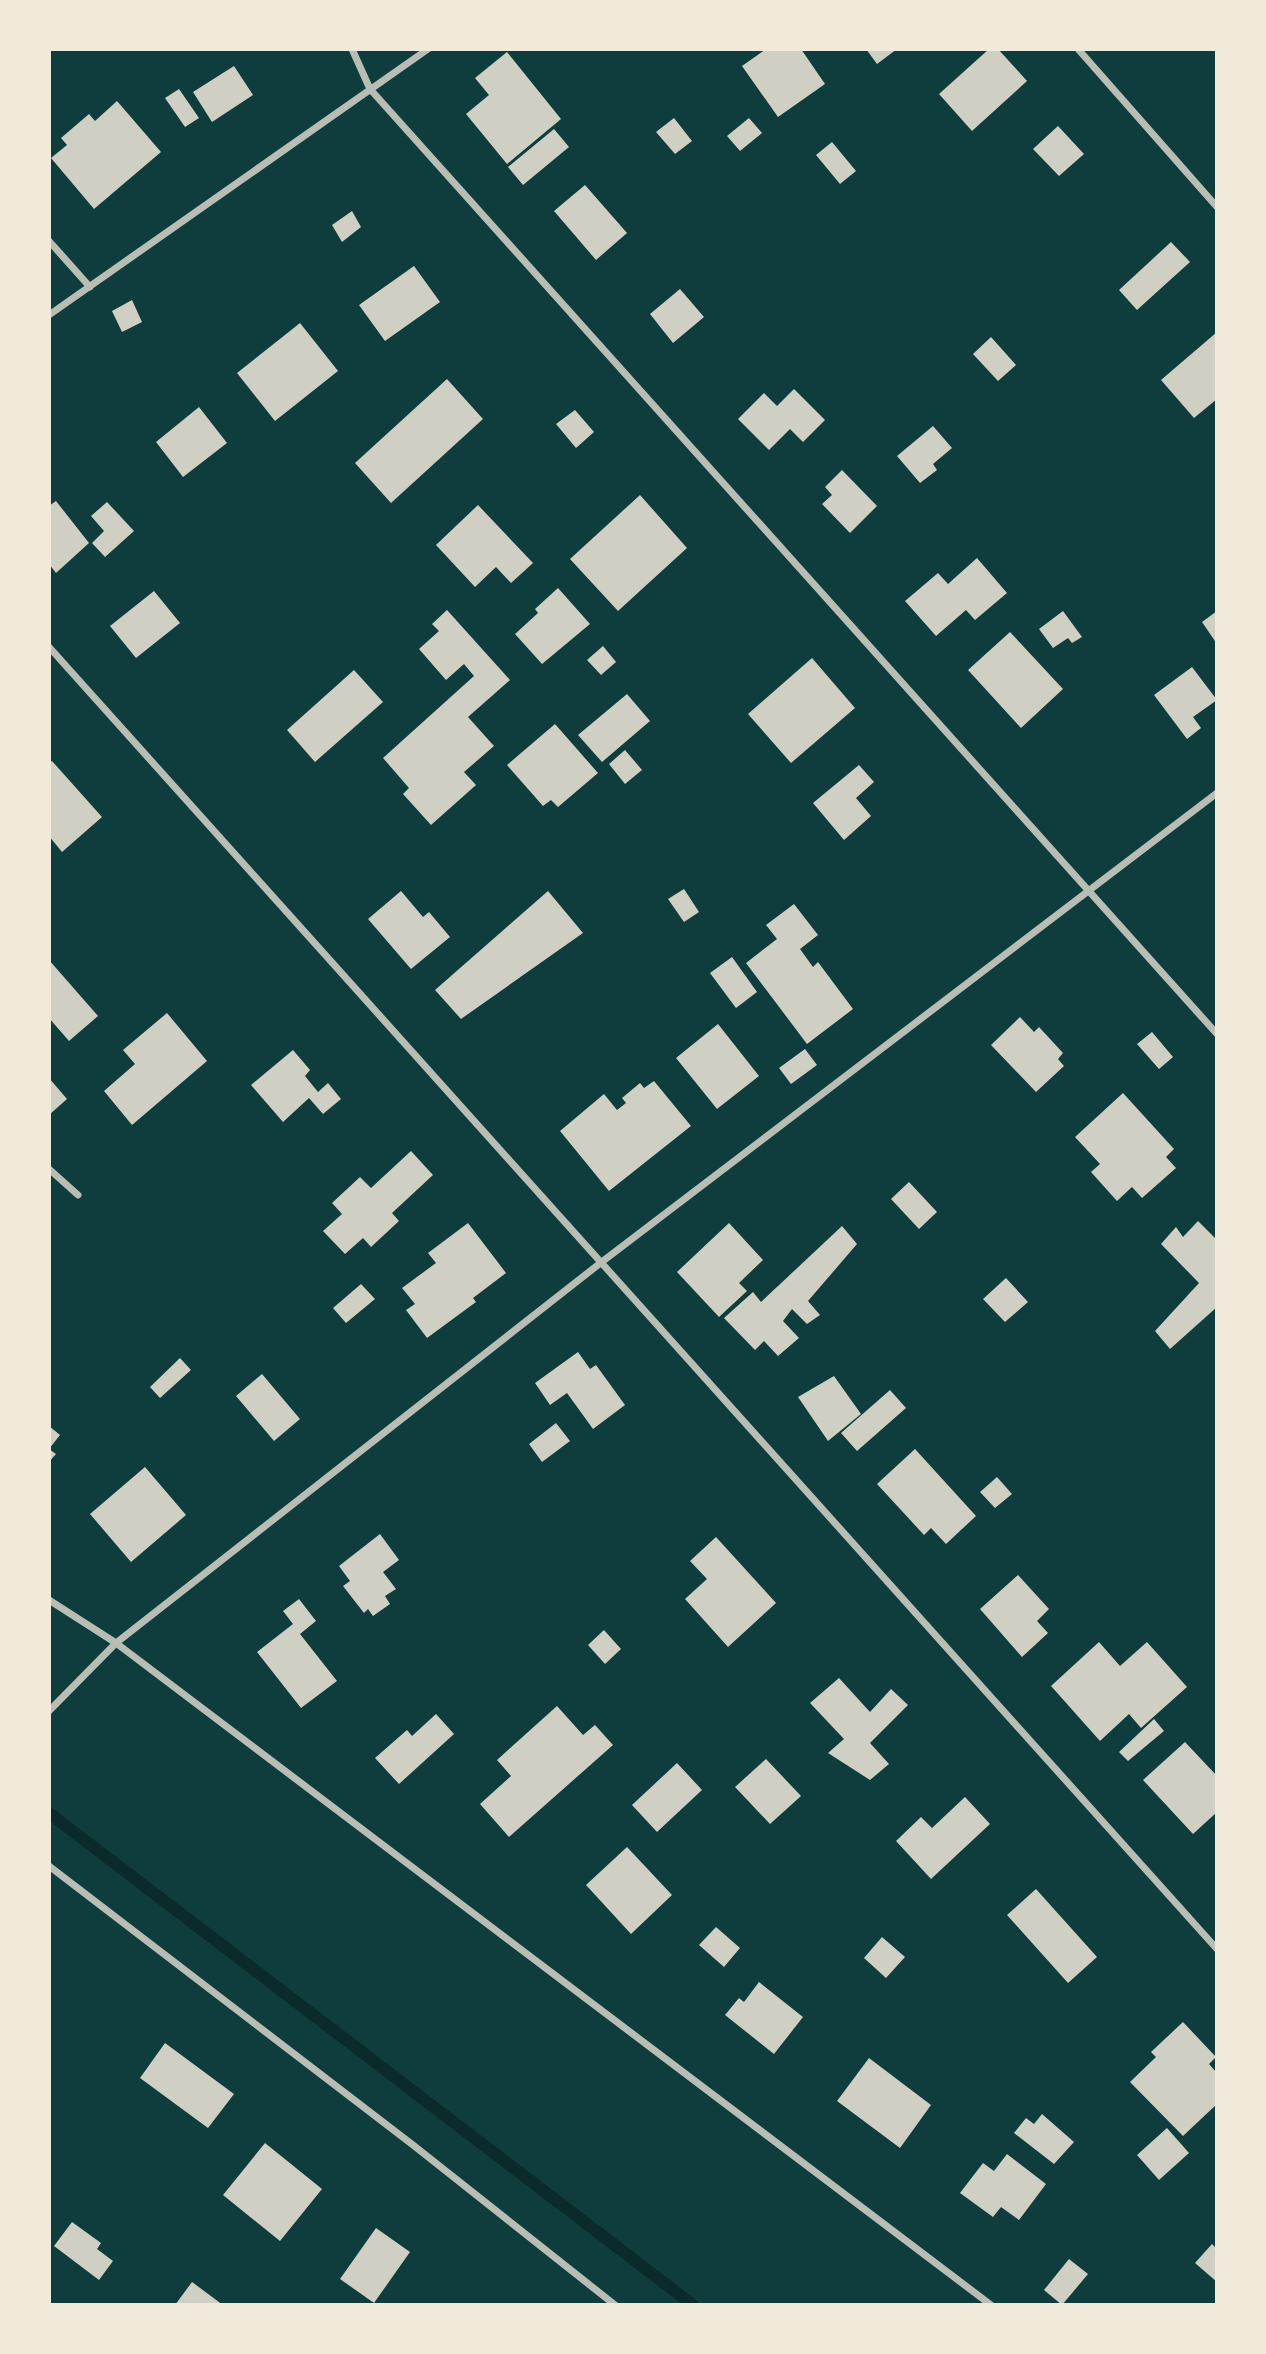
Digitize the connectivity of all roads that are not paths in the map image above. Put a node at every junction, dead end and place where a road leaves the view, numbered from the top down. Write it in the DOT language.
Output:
graph roads {
  1 [pos="352,49"];
  2 [pos="428,49"];
  3 [pos="1078,49"];
  4 [pos="370,89"];
  5 [pos="1217,207"];
  6 [pos="49,241"];
  7 [pos="90,287"];
  8 [pos="49,315"];
  9 [pos="49,647"];
  10 [pos="1217,793"];
  11 [pos="1087,890"];
  12 [pos="1217,1034"];
  13 [pos="49,1169"];
  14 [pos="78,1195"];
  15 [pos="603,1261"];
  16 [pos="49,1600"];
  17 [pos="116,1643"];
  18 [pos="49,1711"];
  19 [pos="49,1866"];
  20 [pos="1217,1949"];
  21 [pos="600,2294"];
  22 [pos="600,2305"];
  23 [pos="615,2305"];
  24 [pos="991,2305"];
  1 -- 4 [label="street"];
  2 -- 4 [label="street"];
  3 -- 5 [label="street"];
  4 -- 7 [label="street"];
  4 -- 11 [label="street"];
  6 -- 7 [label="street"];
  7 -- 8 [label="street"];
  9 -- 15 [label="street"];
  10 -- 11 [label="street"];
  11 -- 12 [label="street"];
  11 -- 15 [label="street"];
  13 -- 14 [label="street"];
  15 -- 17 [label="street"];
  15 -- 20 [label="street"];
  16 -- 17 [label="street"];
  17 -- 18 [label="street"];
  17 -- 24 [label="street"];
  19 -- 21 [label="street"];
  21 -- 22 [label="street"];
  21 -- 23 [label="street"];
}
